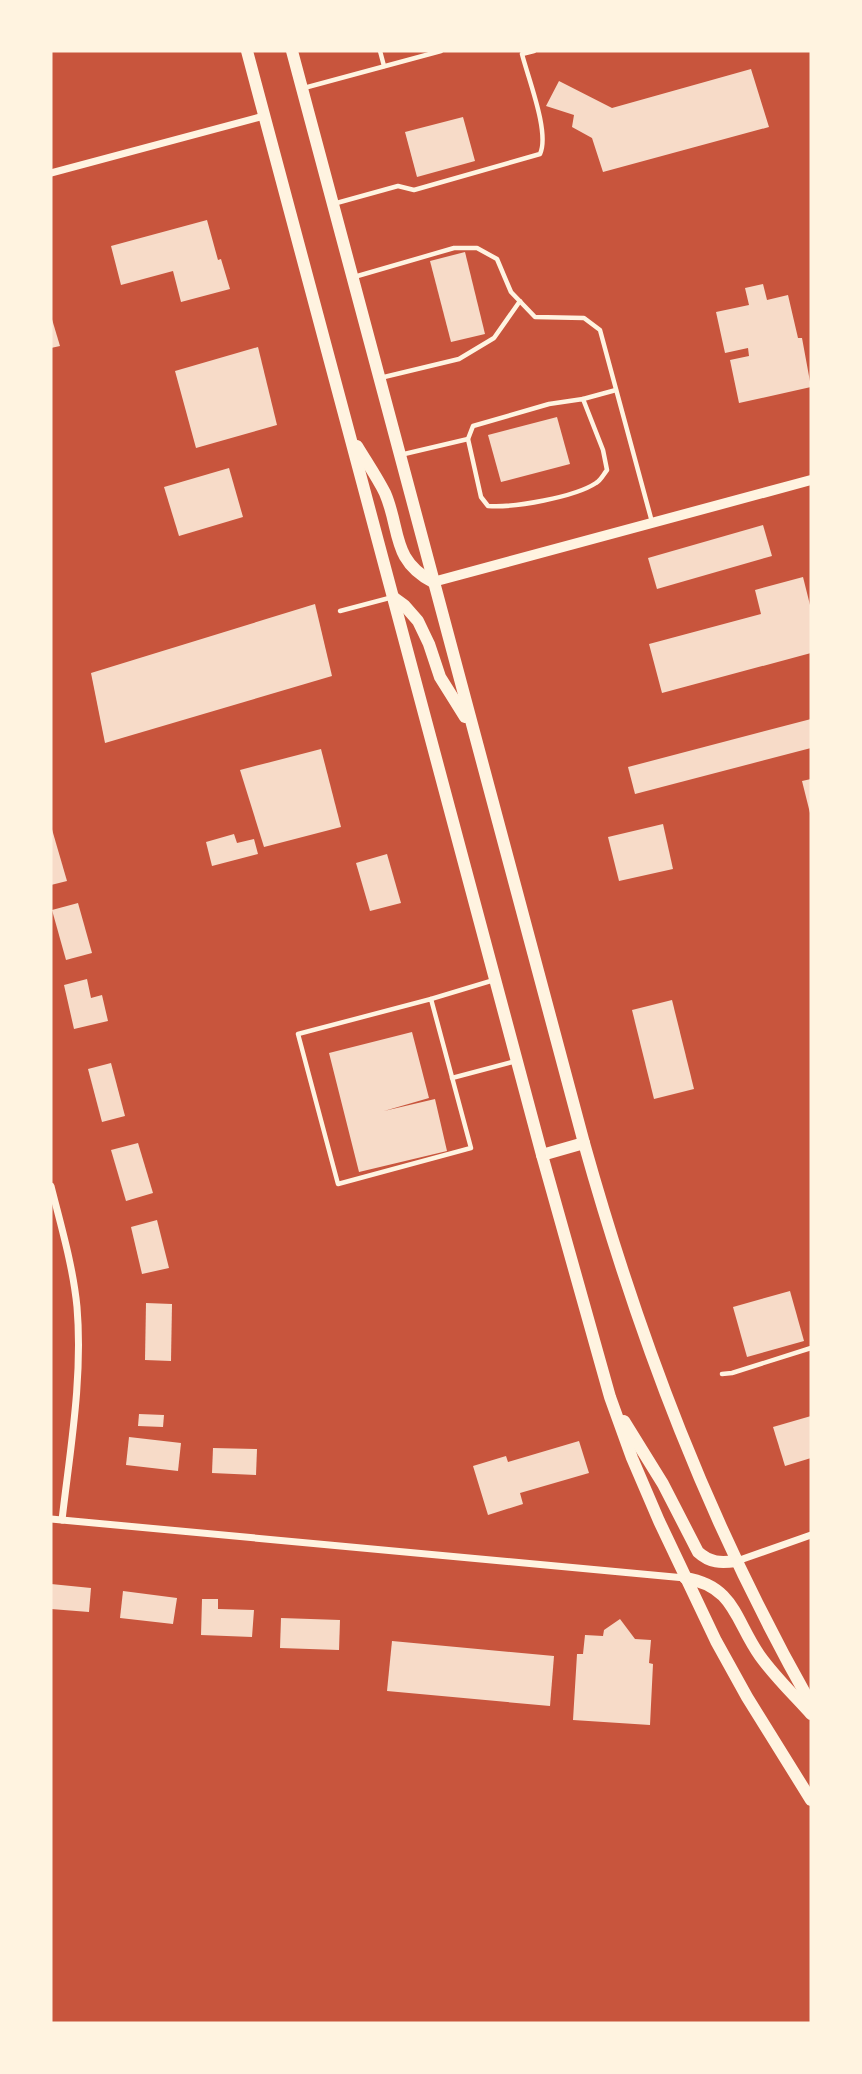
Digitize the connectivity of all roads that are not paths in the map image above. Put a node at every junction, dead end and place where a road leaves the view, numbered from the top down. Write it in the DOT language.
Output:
graph roads {
  1 [pos="247,51"];
  2 [pos="292,51"];
  3 [pos="380,51"];
  4 [pos="441,51"];
  5 [pos="534,51"];
  6 [pos="521,52"];
  7 [pos="384,66"];
  8 [pos="302,88"];
  9 [pos="264,116"];
  10 [pos="51,173"];
  11 [pos="332,204"];
  12 [pos="352,277"];
  13 [pos="520,302"];
  14 [pos="379,378"];
  15 [pos="616,390"];
  16 [pos="583,398"];
  17 [pos="348,431"];
  18 [pos="468,439"];
  19 [pos="400,456"];
  20 [pos="811,480"];
  21 [pos="652,523"];
  22 [pos="433,582"];
  23 [pos="393,597"];
  24 [pos="340,611"];
  25 [pos="473,729"];
  26 [pos="495,979"];
  27 [pos="431,999"];
  28 [pos="517,1060"];
  29 [pos="453,1078"];
  30 [pos="584,1143"];
  31 [pos="542,1155"];
  32 [pos="51,1186"];
  33 [pos="811,1348"];
  34 [pos="722,1374"];
  35 [pos="610,1397"];
  36 [pos="51,1519"];
  37 [pos="62,1520"];
  38 [pos="811,1535"];
  39 [pos="736,1561"];
  40 [pos="685,1577"];
  41 [pos="811,1704"];
  42 [pos="811,1714"];
  43 [pos="811,1800"];
  1 -- 9 [label="main road"];
  2 -- 8 [label="main road"];
  3 -- 7 [label="lane"];
  4 -- 7 [label="lane"];
  5 -- 6 [label="lane"];
  6 -- 11 [label="lane"];
  7 -- 8 [label="lane"];
  8 -- 11 [label="main road"];
  9 -- 10 [label="street"];
  9 -- 17 [label="main road"];
  11 -- 12 [label="main road"];
  12 -- 13 [label="lane"];
  12 -- 14 [label="main road"];
  13 -- 14 [label="lane"];
  13 -- 15 [label="lane"];
  14 -- 19 [label="main road"];
  15 -- 16 [label="lane"];
  15 -- 21 [label="lane"];
  16 -- 18 [label="lane"];
  16 -- 18 [label="lane"];
  17 -- 22 [label="main road"];
  17 -- 23 [label="main road"];
  18 -- 19 [label="lane"];
  19 -- 22 [label="main road"];
  20 -- 21 [label="street"];
  21 -- 22 [label="street"];
  22 -- 25 [label="main road"];
  23 -- 24 [label="lane"];
  23 -- 25 [label="main road"];
  23 -- 26 [label="main road"];
  25 -- 30 [label="main road"];
  26 -- 27 [label="lane"];
  26 -- 28 [label="main road"];
  27 -- 29 [label="lane"];
  27 -- 29 [label="lane"];
  28 -- 29 [label="lane"];
  28 -- 31 [label="main road"];
  30 -- 31 [label="main road"];
  30 -- 39 [label="main road"];
  31 -- 35 [label="main road"];
  32 -- 37 [label="street"];
  33 -- 34 [label="lane"];
  35 -- 39 [label="main road"];
  35 -- 40 [label="main road"];
  36 -- 37 [label="street"];
  37 -- 40 [label="street"];
  38 -- 39 [label="street"];
  39 -- 41 [label="main road"];
  40 -- 42 [label="main road"];
  40 -- 43 [label="main road"];
}
